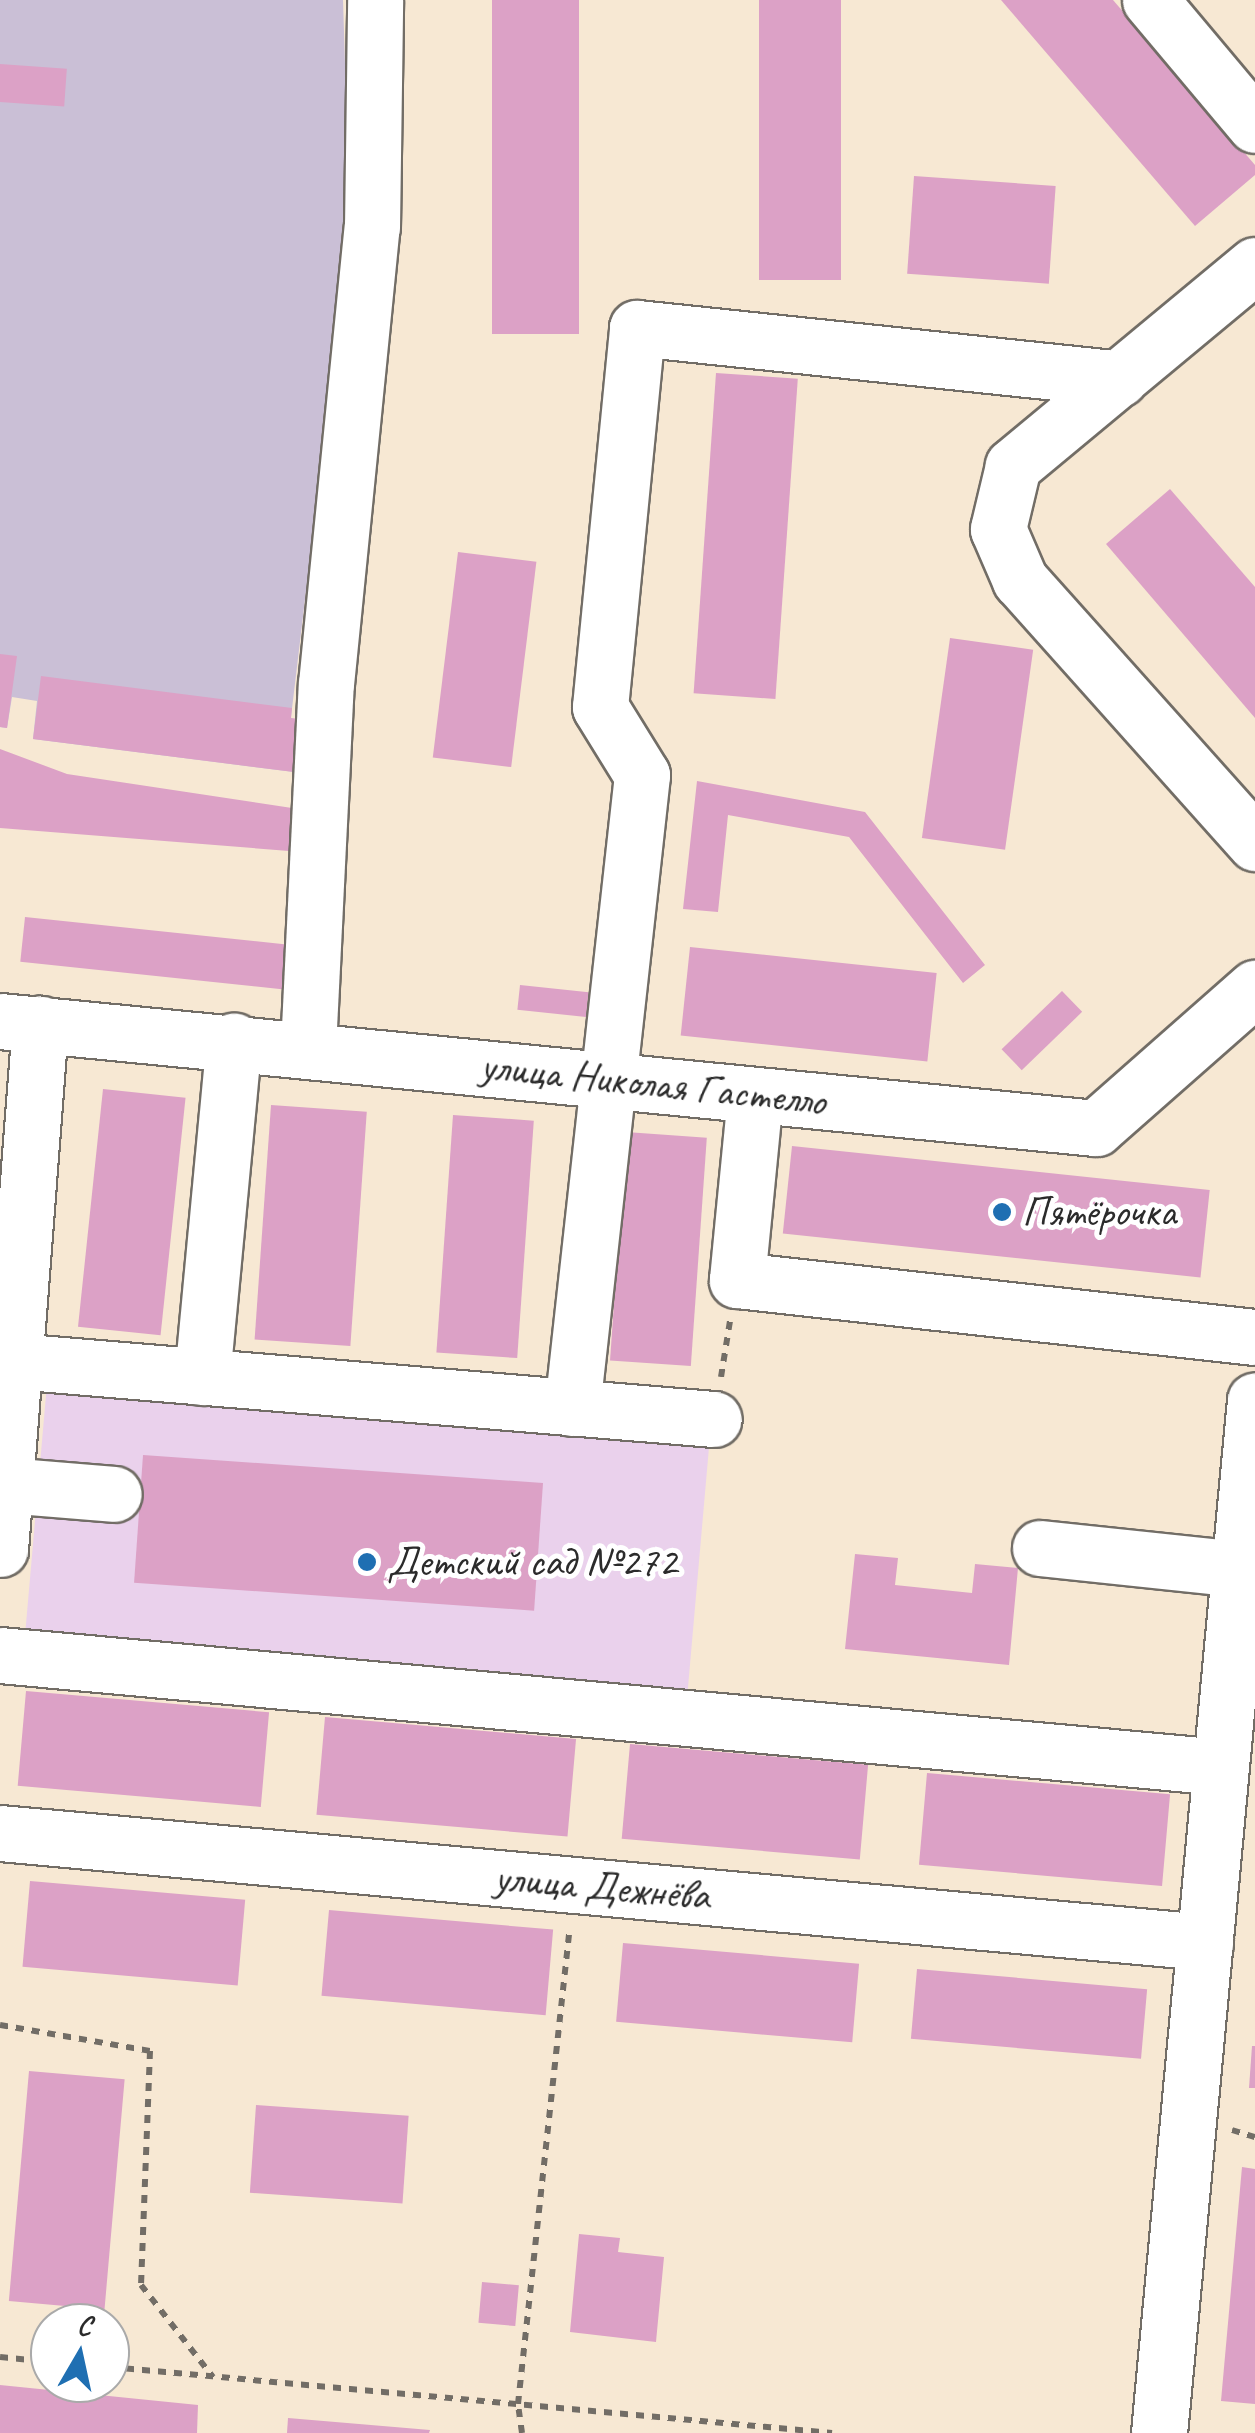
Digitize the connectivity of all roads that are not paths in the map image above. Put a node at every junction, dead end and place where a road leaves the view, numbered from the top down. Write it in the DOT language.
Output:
graph roads {
  1 [pos="375,0"];
  2 [pos="1150,0"];
  3 [pos="1255,125"];
  4 [pos="1255,265"];
  5 [pos="1118,379"];
  6 [pos="1255,843"];
  7 [pos="1255,988"];
  8 [pos="20,1022"];
  9 [pos="234,1041"];
  10 [pos="308,1048"];
  11 [pos="607,1079"];
  12 [pos="755,1096"];
  13 [pos="1255,1336"];
  14 [pos="14,1361"];
  15 [pos="202,1377"];
  16 [pos="1255,1400"];
  17 [pos="572,1408"];
  18 [pos="714,1419"];
  19 [pos="5,1485"];
  20 [pos="114,1494"];
  21 [pos="1040,1548"];
  22 [pos="0,1550"];
  23 [pos="1240,1569"];
  24 [pos="0,1655"];
  25 [pos="1221,1767"];
  26 [pos="0,1833"];
  27 [pos="1205,1942"];
  28 [pos="1160,2433"];
  1 -- 10 [label="street"];
  2 -- 3 [label="street"];
  4 -- 5 [label="street"];
  5 -- 6 [label="street"];
  5 -- 11 [label="street"];
  7 -- 12 [label="street, улица Николая Гастелло"];
  8 -- 9 [label="street, улица Николая Гастелло"];
  8 -- 14 [label="street"];
  9 -- 10 [label="street, улица Николая Гастелло"];
  9 -- 15 [label="street"];
  10 -- 11 [label="street, улица Николая Гастелло"];
  11 -- 12 [label="street, улица Николая Гастелло"];
  11 -- 17 [label="street"];
  12 -- 13 [label="street"];
  14 -- 15 [label="street"];
  14 -- 19 [label="street"];
  15 -- 17 [label="street"];
  16 -- 23 [label="street"];
  17 -- 18 [label="street"];
  19 -- 20 [label="street"];
  19 -- 22 [label="street"];
  21 -- 23 [label="street"];
  23 -- 25 [label="street"];
  24 -- 25 [label="street"];
  25 -- 27 [label="street"];
  26 -- 27 [label="street, улица Дежнёва"];
  27 -- 28 [label="street"];
}
